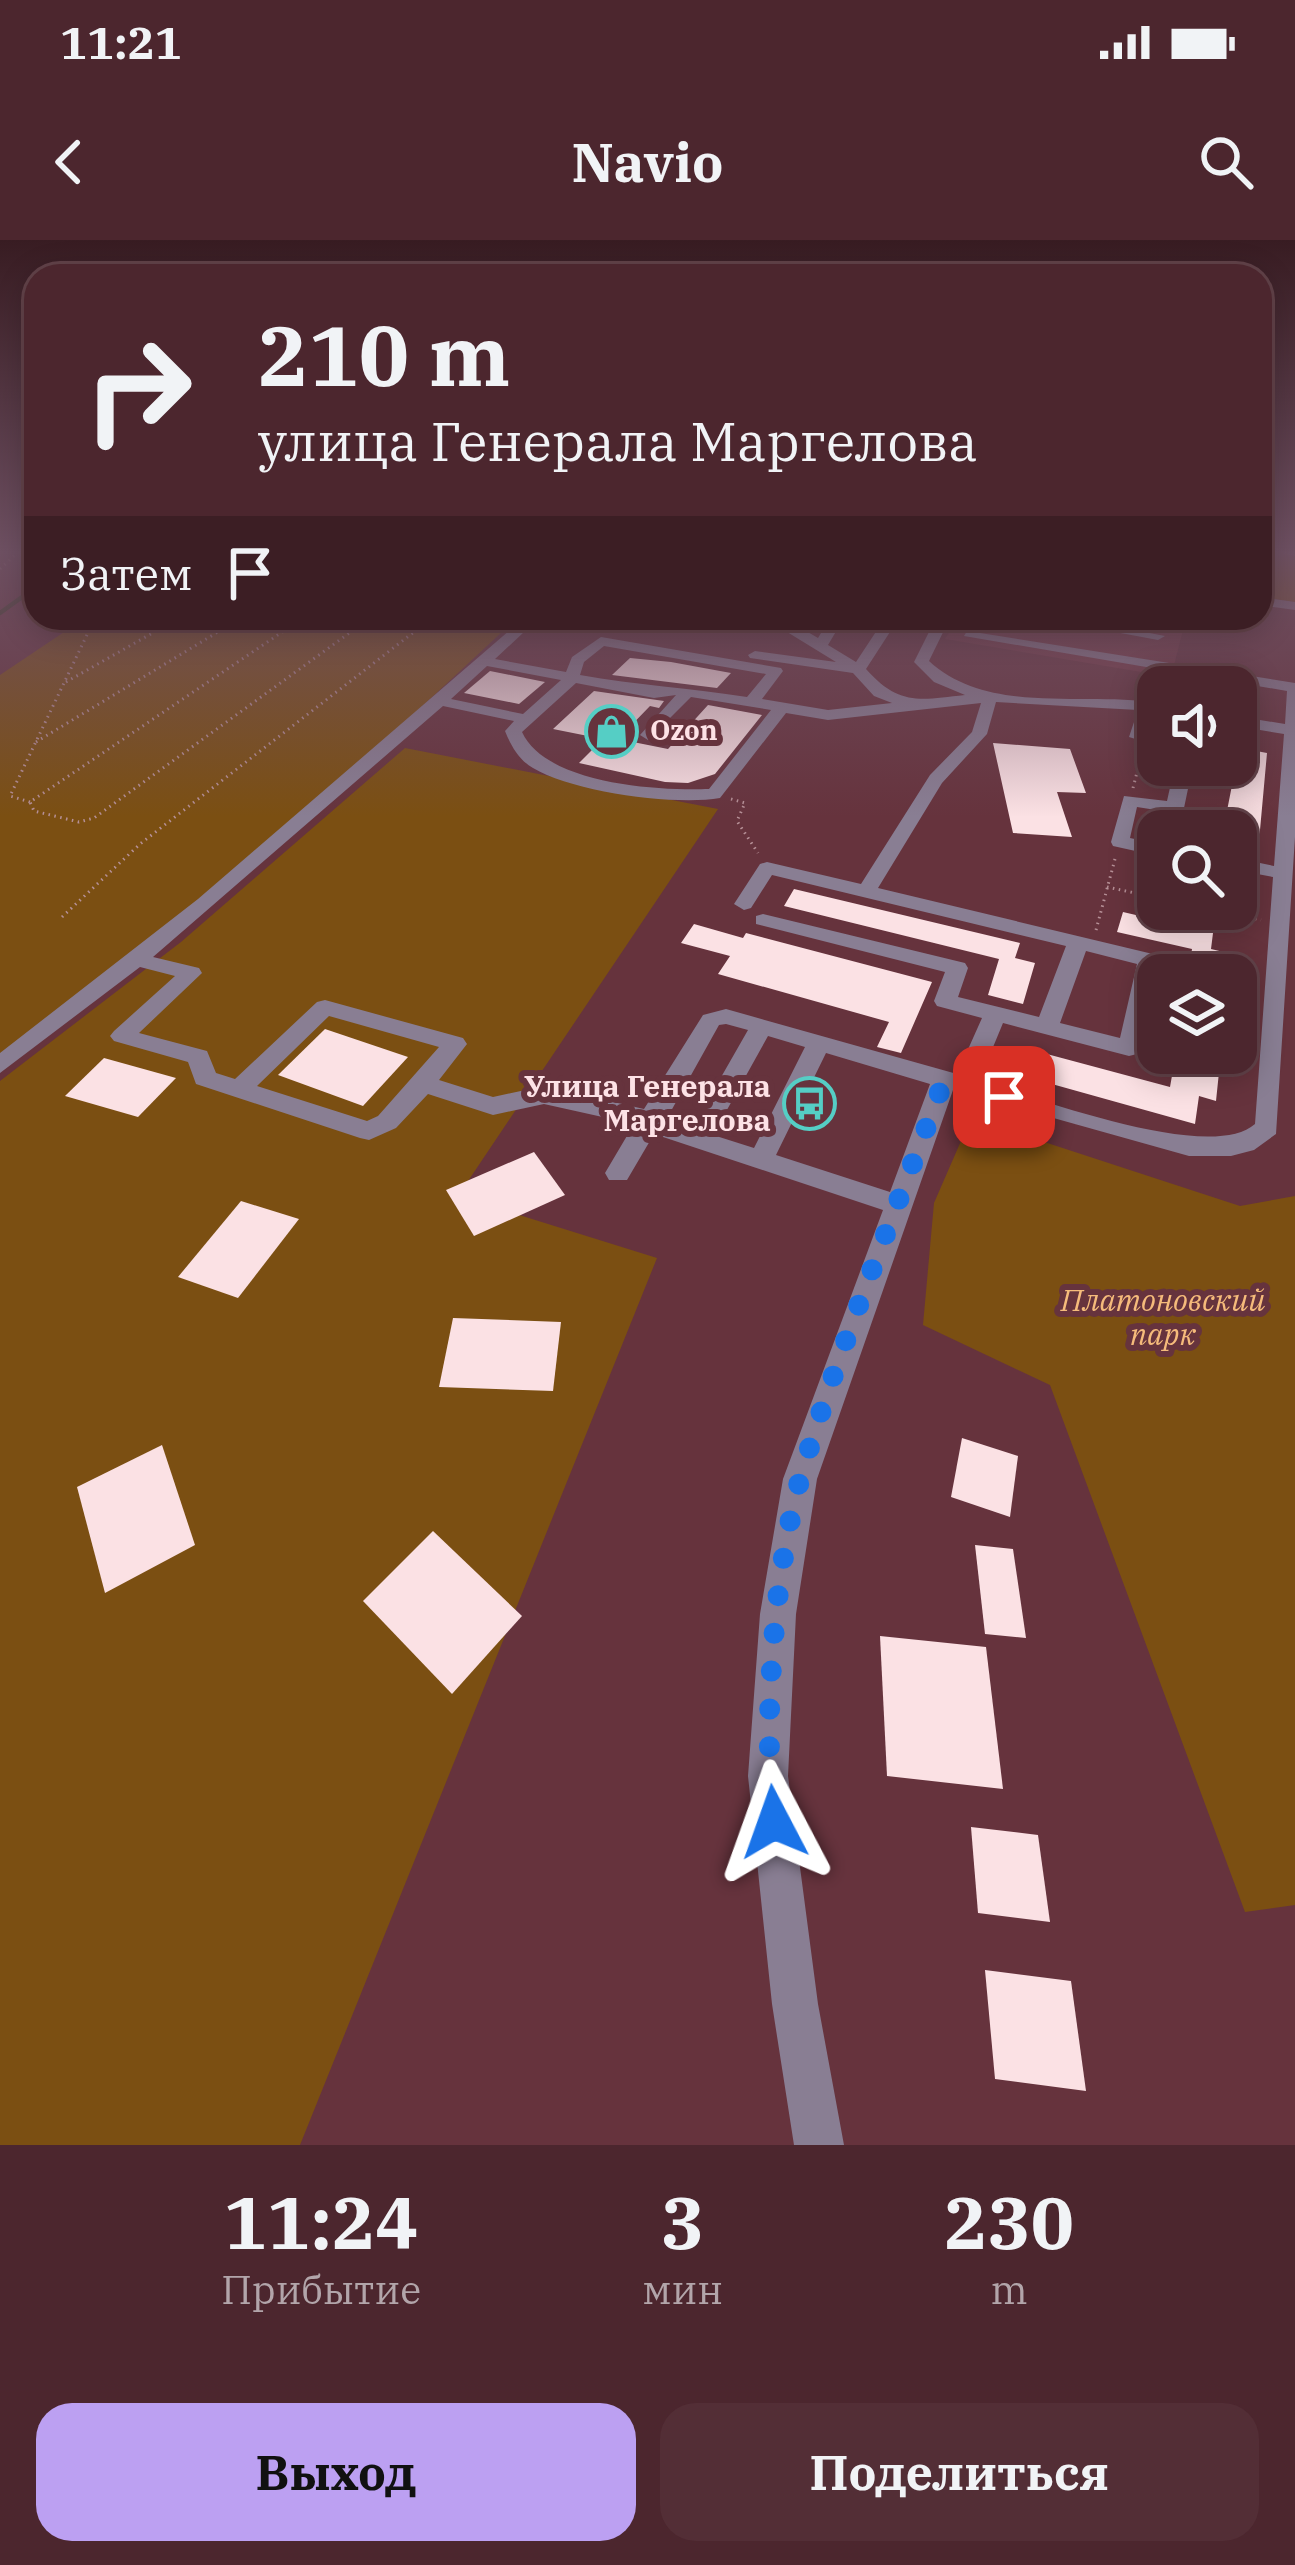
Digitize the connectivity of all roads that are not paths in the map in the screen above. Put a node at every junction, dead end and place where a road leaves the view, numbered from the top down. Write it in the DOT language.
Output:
graph roads {
  1 [pos="508,640"];
  2 [pos="639,640"];
  3 [pos="810,640"];
  4 [pos="824,640"];
  5 [pos="877,640"];
  6 [pos="932,640"];
  7 [pos="1162,640"];
  8 [pos="820,646"];
  9 [pos="484,661"];
  10 [pos="858,669"];
  11 [pos="572,680"];
  12 [pos="1295,690"];
  13 [pos="687,692"];
  14 [pos="989,697"];
  15 [pos="753,700"];
  16 [pos="440,701"];
  17 [pos="912,705"];
  18 [pos="783,706"];
  19 [pos="1137,706"];
  20 [pos="526,719"];
  21 [pos="1257,724"];
  22 [pos="1290,730"];
  23 [pos="648,735"];
  24 [pos="1180,786"];
  25 [pos="1137,846"];
  26 [pos="1257,868"];
  27 [pos="1280,873"];
  28 [pos="866,890"];
  29 [pos="744,904"];
  30 [pos="763,920"];
  31 [pos="1085,945"];
  32 [pos="141,961"];
  33 [pos="995,1014"];
  34 [pos="761,1027"];
  35 [pos="1047,1027"];
  36 [pos="819,1043"];
  37 [pos="0,1065"];
  38 [pos="954,1083"];
  39 [pos="423,1084"];
  40 [pos="239,1089"];
  41 [pos="650,1119"];
  42 [pos="698,1139"];
  43 [pos="761,1159"];
  44 [pos="618,1173"];
  45 [pos="898,1205"];
  46 [pos="819,2145"];
  1 -- 9 [label="street"];
  2 -- 10 [label="street"];
  3 -- 8 [label="street"];
  4 -- 8 [label="street"];
  5 -- 10 [label="street"];
  6 -- 14 [label="street"];
  7 -- 12 [label="street"];
  8 -- 10 [label="street"];
  9 -- 11 [label="street"];
  9 -- 16 [label="street"];
  10 -- 17 [label="street"];
  11 -- 13 [label="street"];
  11 -- 15 [label="street"];
  11 -- 20 [label="street"];
  12 -- 22 [label="street"];
  13 -- 15 [label="street"];
  13 -- 23 [label="street"];
  14 -- 17 [label="street"];
  14 -- 19 [label="street"];
  14 -- 28 [label="street"];
  15 -- 18 [label="street"];
  16 -- 20 [label="street"];
  16 -- 32 [label="street"];
  17 -- 18 [label="street"];
  18 -- 20 [label="street"];
  21 -- 22 [label="street"];
  22 -- 27 [label="street"];
  24 -- 25 [label="street"];
  26 -- 27 [label="street"];
  27 -- 38 [label="street"];
  28 -- 29 [label="street"];
  28 -- 31 [label="street"];
  30 -- 33 [label="street"];
  31 -- 35 [label="street"];
  31 -- 35 [label="street"];
  32 -- 37 [label="street"];
  32 -- 40 [label="street"];
  33 -- 35 [label="street"];
  33 -- 38 [label="street"];
  34 -- 36 [label="street"];
  34 -- 41 [label="street"];
  34 -- 42 [label="street"];
  36 -- 38 [label="street"];
  36 -- 43 [label="street"];
  38 -- 45 [label="street"];
  39 -- 40 [label="street"];
  39 -- 40 [label="street"];
  39 -- 41 [label="street"];
  41 -- 42 [label="street"];
  41 -- 44 [label="street"];
  42 -- 43 [label="street"];
  43 -- 45 [label="street"];
  45 -- 46 [label="street"];
}
